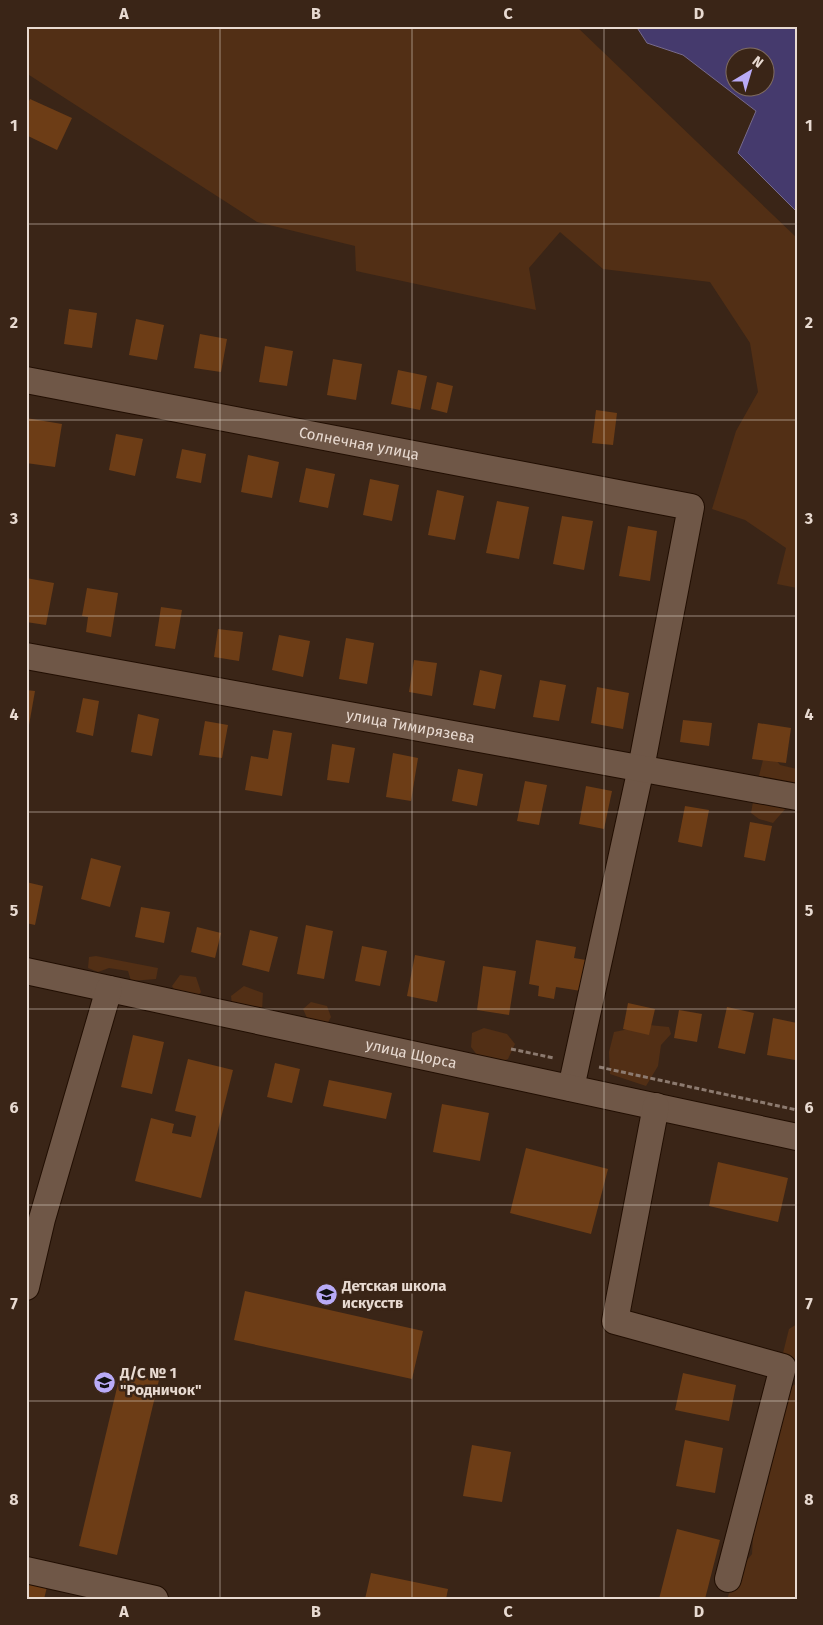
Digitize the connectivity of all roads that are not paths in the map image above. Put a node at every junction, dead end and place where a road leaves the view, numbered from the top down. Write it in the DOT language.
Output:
graph roads {
  1 [pos="26,380"];
  2 [pos="26,656"];
  3 [pos="641,768"];
  4 [pos="797,797"];
  5 [pos="26,971"];
  6 [pos="109,989"];
  7 [pos="571,1088"];
  8 [pos="656,1106"];
  9 [pos="797,1137"];
  10 [pos="34,1217"];
  11 [pos="26,1287"];
  12 [pos="26,1570"];
  13 [pos="728,1579"];
  14 [pos="155,1599"];
  1 -- 3 [label="street, Солнечная улица"];
  2 -- 3 [label="street, улица Тимирязева"];
  3 -- 4 [label="street, улица Тимирязева"];
  3 -- 7 [label="street"];
  5 -- 6 [label="street, улица Щорса"];
  6 -- 7 [label="street, улица Щорса"];
  6 -- 10 [label="street"];
  7 -- 8 [label="street, улица Щорса"];
  8 -- 9 [label="street, улица Щорса"];
  8 -- 13 [label="street"];
  10 -- 11 [label="street"];
  12 -- 14 [label="street"];
}
